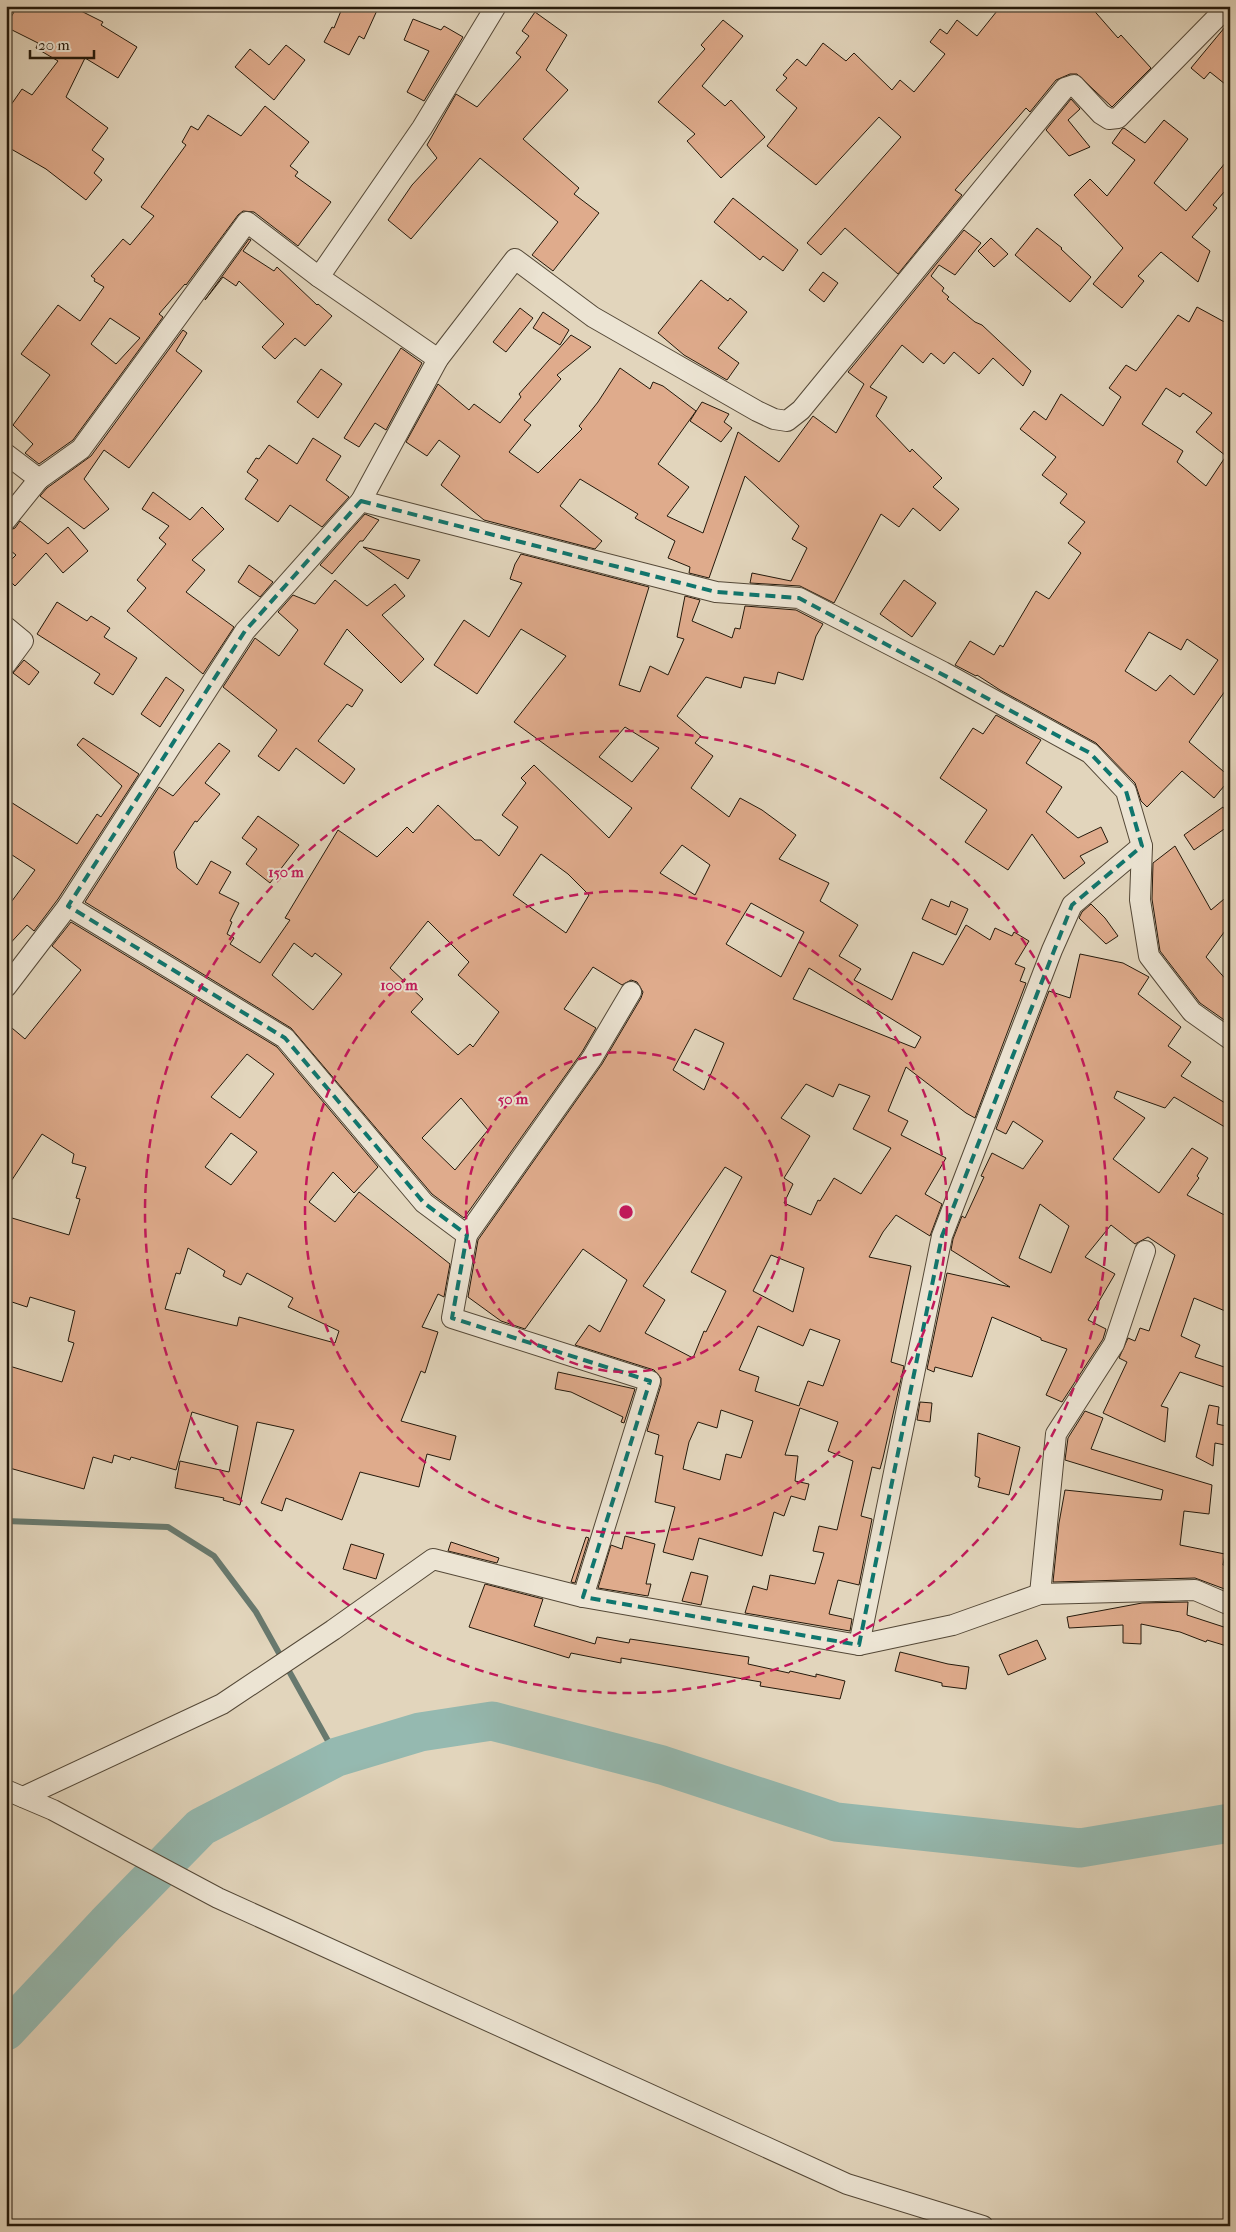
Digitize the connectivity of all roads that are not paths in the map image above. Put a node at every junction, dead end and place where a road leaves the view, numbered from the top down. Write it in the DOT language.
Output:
graph roads {
  1 [pos="496,6"];
  2 [pos="1228,6"];
  3 [pos="319,277"];
  4 [pos="438,359"];
  5 [pos="6,454"];
  6 [pos="39,479"];
  7 [pos="361,501"];
  8 [pos="6,520"];
  9 [pos="6,627"];
  10 [pos="6,664"];
  11 [pos="1142,846"];
  12 [pos="68,906"];
  13 [pos="6,988"];
  14 [pos="631,992"];
  15 [pos="1230,1039"];
  16 [pos="467,1235"];
  17 [pos="1145,1251"];
  18 [pos="1040,1594"];
  19 [pos="583,1597"];
  20 [pos="1230,1605"];
  21 [pos="859,1645"];
  22 [pos="15,1794"];
  23 [pos="983,2226"];
  1 -- 3 [label="street"];
  2 -- 4 [label="street"];
  3 -- 4 [label="street"];
  3 -- 6 [label="street"];
  4 -- 7 [label="street"];
  5 -- 6 [label="street"];
  6 -- 8 [label="street"];
  7 -- 11 [label="street"];
  7 -- 12 [label="street"];
  9 -- 10 [label="street"];
  11 -- 15 [label="street"];
  11 -- 21 [label="street"];
  12 -- 13 [label="street"];
  12 -- 16 [label="street"];
  14 -- 16 [label="street"];
  16 -- 19 [label="street"];
  17 -- 18 [label="street"];
  18 -- 20 [label="street"];
  18 -- 21 [label="street"];
  19 -- 21 [label="street"];
  19 -- 22 [label="street"];
  22 -- 23 [label="street"];
}
